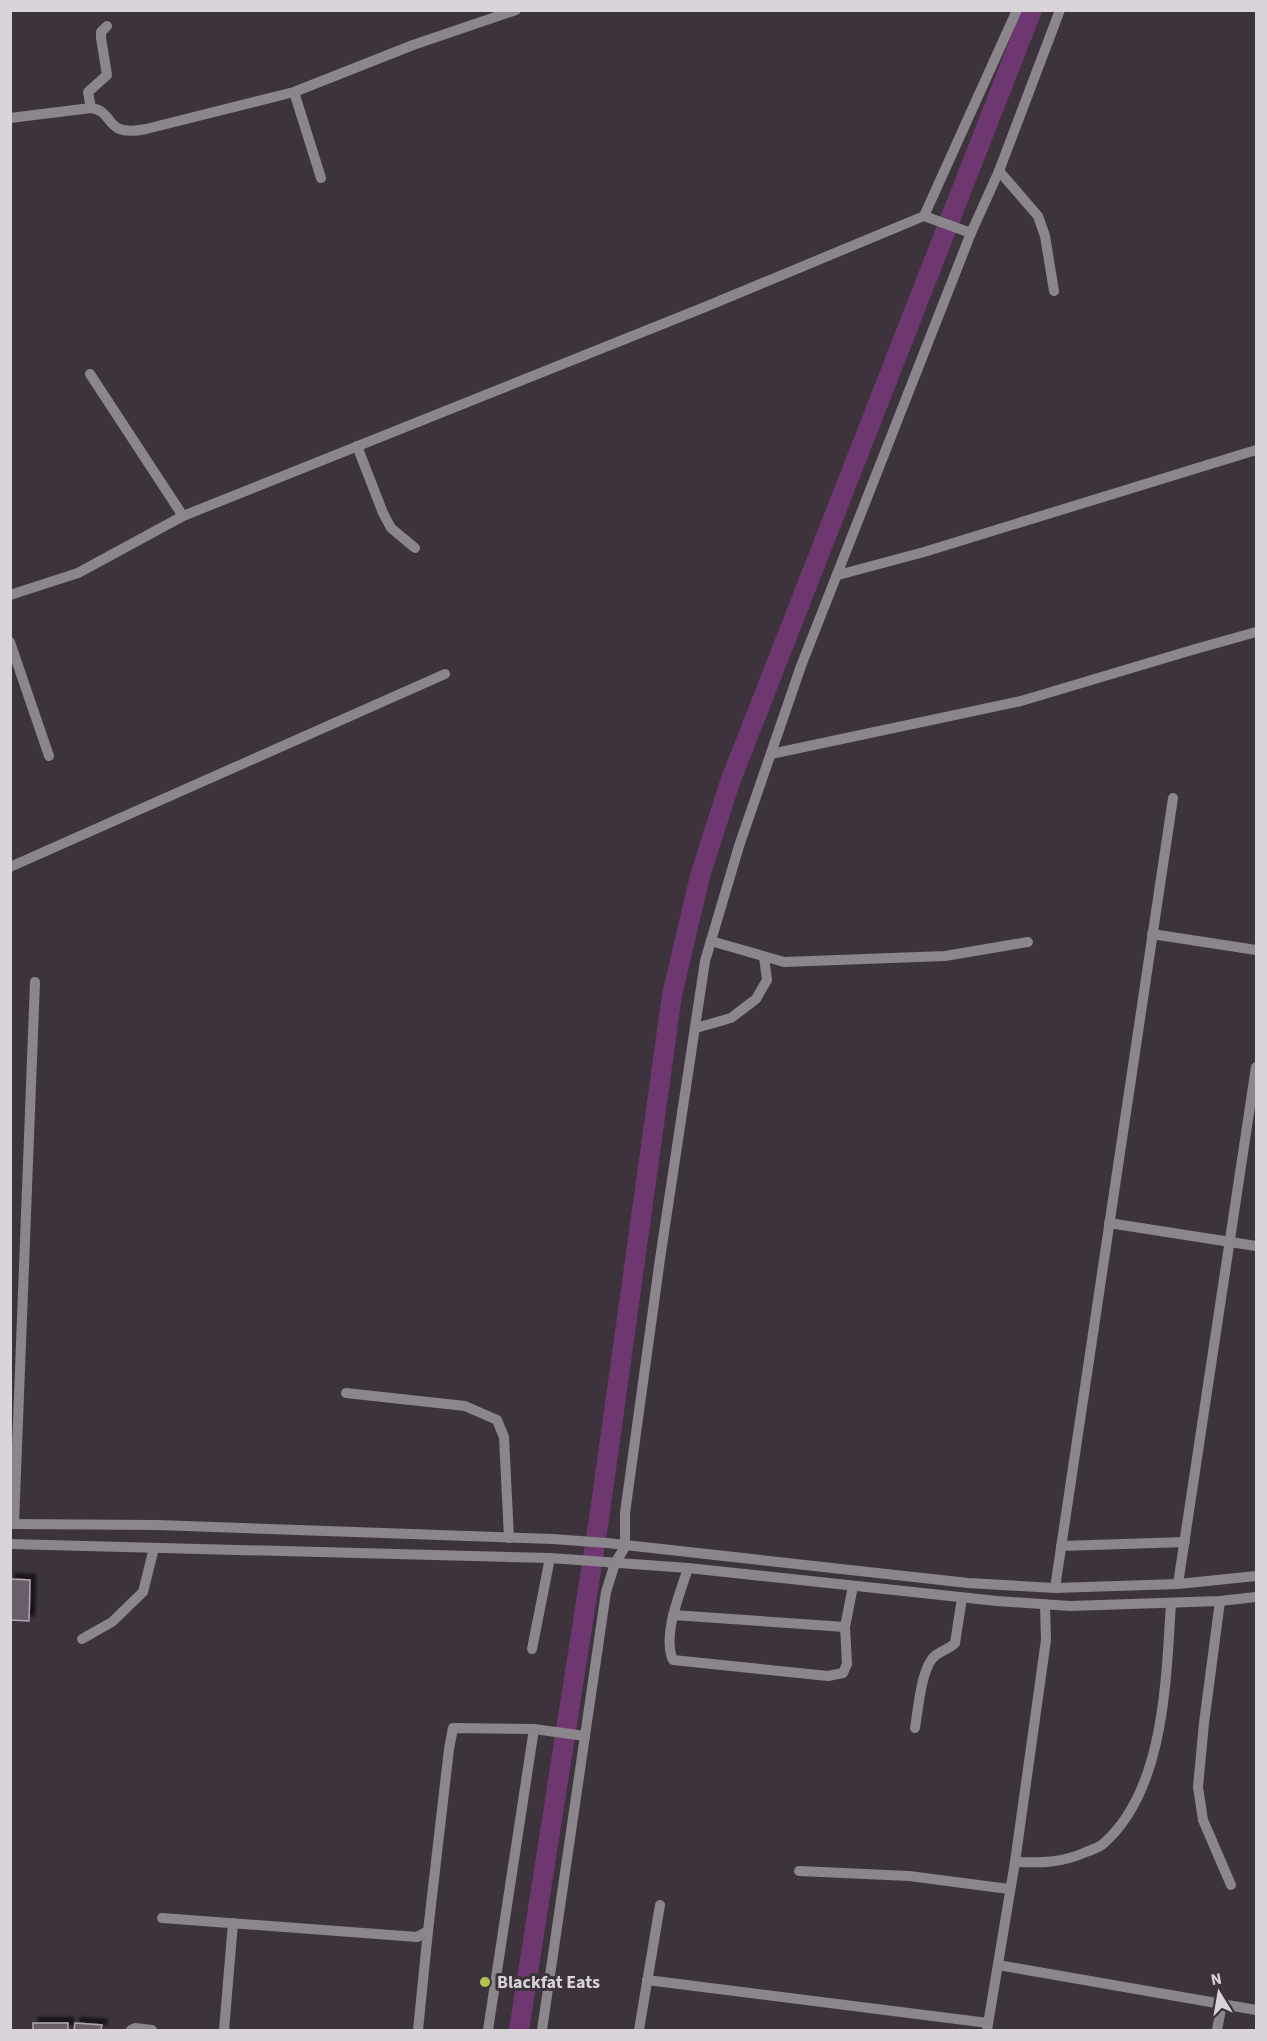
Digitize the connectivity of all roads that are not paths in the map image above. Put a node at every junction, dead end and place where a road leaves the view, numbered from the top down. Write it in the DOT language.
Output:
graph roads {
  1 [pos="516,10"];
  2 [pos="1017,10"];
  3 [pos="1060,10"];
  4 [pos="107,26"];
  5 [pos="294,92"];
  6 [pos="91,108"];
  7 [pos="10,118"];
  8 [pos="999,171"];
  9 [pos="321,178"];
  10 [pos="924,216"];
  11 [pos="967,232"];
  12 [pos="1054,291"];
  13 [pos="90,374"];
  14 [pos="357,446"];
  15 [pos="1257,450"];
  16 [pos="183,516"];
  17 [pos="415,548"];
  18 [pos="838,575"];
  19 [pos="10,596"];
  20 [pos="1257,632"];
  21 [pos="10,642"];
  22 [pos="446,674"];
  23 [pos="771,754"];
  24 [pos="49,756"];
  25 [pos="1173,798"];
  26 [pos="10,867"];
  27 [pos="1152,934"];
  28 [pos="711,941"];
  29 [pos="1028,942"];
  30 [pos="1257,950"];
  31 [pos="764,957"];
  32 [pos="35,982"];
  33 [pos="696,1028"];
  34 [pos="1257,1067"];
  35 [pos="1108,1223"];
  36 [pos="1231,1242"];
  37 [pos="1257,1246"];
  38 [pos="346,1393"];
  39 [pos="12,1524"];
  40 [pos="509,1538"];
  41 [pos="1185,1542"];
  42 [pos="10,1544"];
  43 [pos="1061,1546"];
  44 [pos="625,1547"];
  45 [pos="154,1548"];
  46 [pos="550,1558"];
  47 [pos="612,1563"];
  48 [pos="688,1568"];
  49 [pos="1257,1576"];
  50 [pos="1178,1584"];
  51 [pos="853,1586"];
  52 [pos="1055,1588"];
  53 [pos="1257,1597"];
  54 [pos="962,1598"];
  55 [pos="1220,1601"];
  56 [pos="1171,1603"];
  57 [pos="1045,1605"];
  58 [pos="673,1615"];
  59 [pos="845,1627"];
  60 [pos="82,1639"];
  61 [pos="532,1649"];
  62 [pos="915,1728"];
  63 [pos="534,1729"];
  64 [pos="581,1736"];
  65 [pos="1015,1862"];
  66 [pos="799,1871"];
  67 [pos="1230,1885"];
  68 [pos="1009,1889"];
  69 [pos="660,1905"];
  70 [pos="162,1918"];
  71 [pos="233,1923"];
  72 [pos="428,1931"];
  73 [pos="998,1965"];
  74 [pos="648,1980"];
  75 [pos="1222,2004"];
  76 [pos="1257,2010"];
  77 [pos="987,2027"];
  78 [pos="152,2030"];
  79 [pos="131,2031"];
  80 [pos="224,2031"];
  81 [pos="417,2031"];
  82 [pos="488,2031"];
  83 [pos="542,2031"];
  84 [pos="639,2031"];
  85 [pos="1217,2031"];
  1 -- 5 [label="street"];
  2 -- 10 [label="street"];
  3 -- 8 [label="street"];
  4 -- 6 [label="street"];
  5 -- 6 [label="street"];
  5 -- 9 [label="street"];
  6 -- 7 [label="street"];
  8 -- 11 [label="street"];
  8 -- 12 [label="street"];
  10 -- 11 [label="street"];
  10 -- 14 [label="street"];
  11 -- 18 [label="street"];
  13 -- 16 [label="street"];
  14 -- 16 [label="street"];
  14 -- 17 [label="street"];
  15 -- 18 [label="street"];
  16 -- 19 [label="street"];
  18 -- 23 [label="street"];
  20 -- 23 [label="street"];
  21 -- 24 [label="street"];
  22 -- 26 [label="street"];
  23 -- 28 [label="street"];
  25 -- 27 [label="street"];
  27 -- 30 [label="street"];
  27 -- 35 [label="street"];
  28 -- 31 [label="street"];
  28 -- 33 [label="street"];
  29 -- 31 [label="street"];
  31 -- 33 [label="street"];
  32 -- 39 [label="street"];
  33 -- 44 [label="street"];
  34 -- 36 [label="street"];
  35 -- 36 [label="street"];
  35 -- 43 [label="street"];
  36 -- 37 [label="street"];
  36 -- 41 [label="street"];
  38 -- 40 [label="street"];
  39 -- 40 [label="street"];
  40 -- 44 [label="street"];
  41 -- 43 [label="street"];
  41 -- 50 [label="street"];
  42 -- 45 [label="street"];
  43 -- 52 [label="street"];
  44 -- 47 [label="street"];
  44 -- 52 [label="street"];
  45 -- 46 [label="street"];
  45 -- 60 [label="street"];
  46 -- 47 [label="street"];
  46 -- 61 [label="street"];
  47 -- 48 [label="street"];
  47 -- 64 [label="street"];
  48 -- 51 [label="street"];
  48 -- 58 [label="street"];
  49 -- 50 [label="street"];
  50 -- 52 [label="street"];
  51 -- 54 [label="street"];
  51 -- 59 [label="street"];
  53 -- 55 [label="street"];
  54 -- 57 [label="street"];
  54 -- 62 [label="street"];
  55 -- 56 [label="street"];
  55 -- 67 [label="street"];
  56 -- 57 [label="street"];
  56 -- 65 [label="street"];
  57 -- 65 [label="street"];
  58 -- 59 [label="street"];
  58 -- 59 [label="street"];
  63 -- 64 [label="street"];
  63 -- 72 [label="street"];
  63 -- 82 [label="street"];
  64 -- 83 [label="street"];
  65 -- 68 [label="street"];
  66 -- 68 [label="street"];
  68 -- 73 [label="street"];
  69 -- 74 [label="street"];
  70 -- 71 [label="street"];
  71 -- 72 [label="street"];
  71 -- 80 [label="street"];
  72 -- 81 [label="street"];
  73 -- 75 [label="street"];
  73 -- 77 [label="street"];
  74 -- 77 [label="street"];
  74 -- 84 [label="street"];
  75 -- 76 [label="street"];
  75 -- 85 [label="street"];
  78 -- 79 [label="street"];
}
